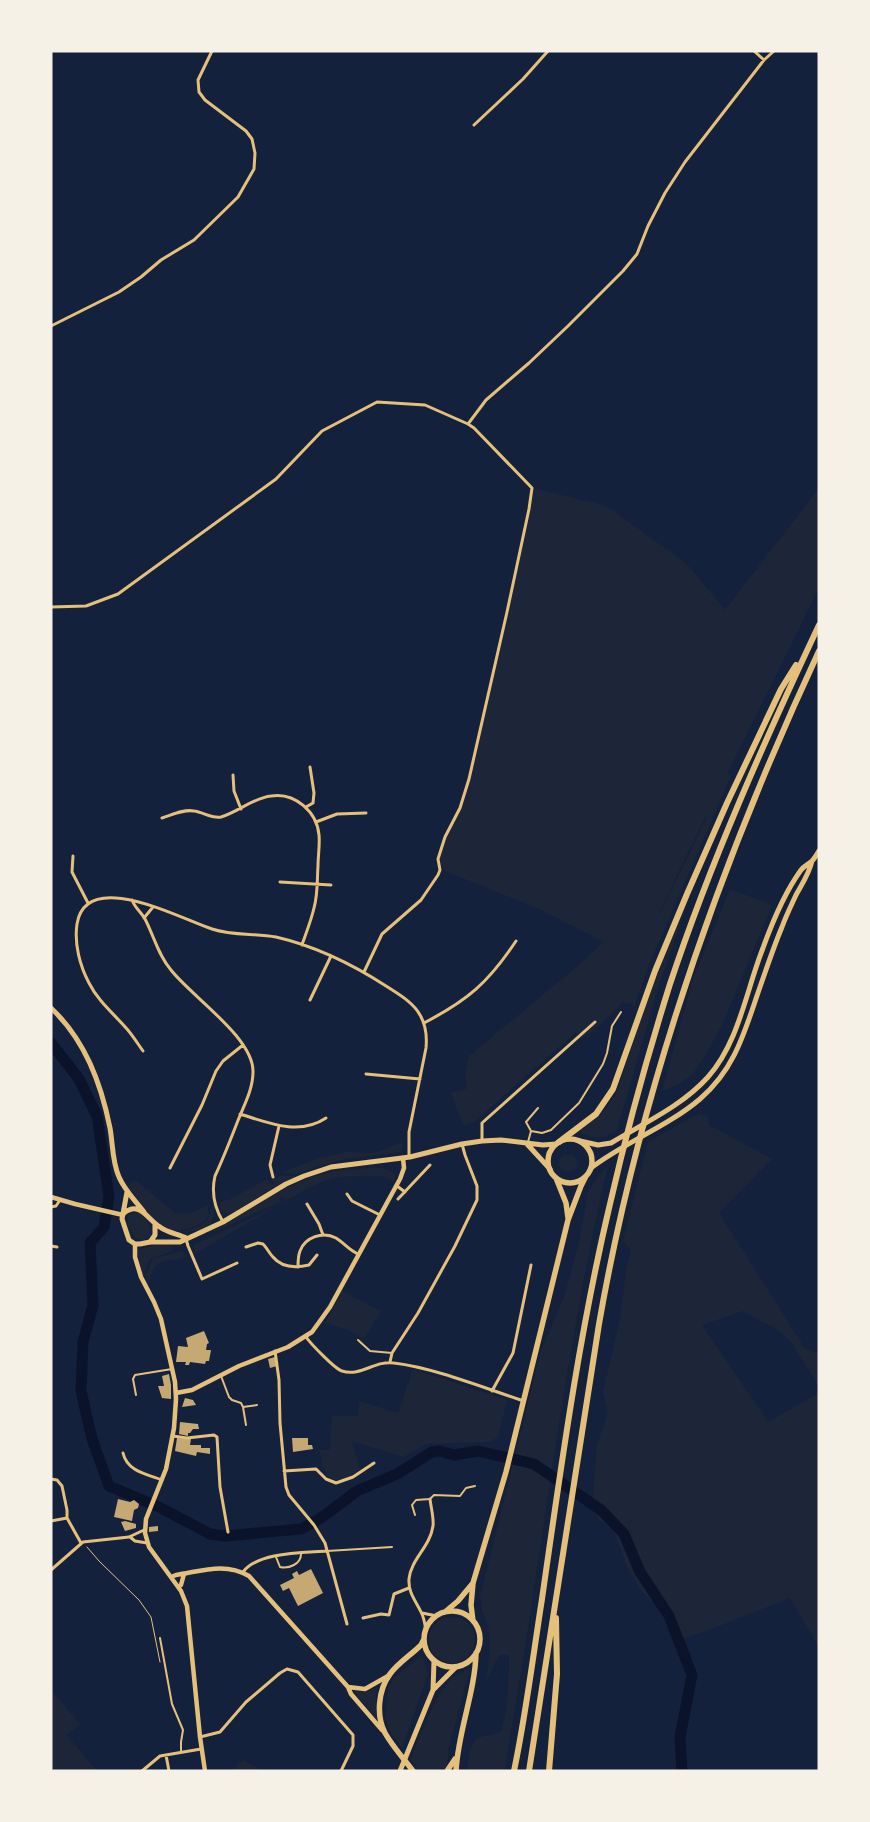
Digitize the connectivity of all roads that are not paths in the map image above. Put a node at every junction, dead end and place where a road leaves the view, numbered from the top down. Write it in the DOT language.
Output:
graph roads {
  1 [pos="212,51"];
  2 [pos="548,51"];
  3 [pos="754,51"];
  4 [pos="774,51"];
  5 [pos="764,60"];
  6 [pos="474,125"];
  7 [pos="51,326"];
  8 [pos="468,424"];
  9 [pos="51,607"];
  10 [pos="819,625"];
  11 [pos="808,648"];
  12 [pos="819,651"];
  13 [pos="310,766"];
  14 [pos="233,775"];
  15 [pos="306,807"];
  16 [pos="241,808"];
  17 [pos="366,813"];
  18 [pos="162,818"];
  19 [pos="316,822"];
  20 [pos="819,851"];
  21 [pos="73,856"];
  22 [pos="812,861"];
  23 [pos="280,882"];
  24 [pos="317,884"];
  25 [pos="331,885"];
  26 [pos="132,900"];
  27 [pos="88,903"];
  28 [pos="153,907"];
  29 [pos="144,918"];
  30 [pos="516,941"];
  31 [pos="302,945"];
  32 [pos="331,956"];
  33 [pos="364,972"];
  34 [pos="310,1000"];
  35 [pos="51,1008"];
  36 [pos="621,1012"];
  37 [pos="595,1022"];
  38 [pos="424,1023"];
  39 [pos="243,1045"];
  40 [pos="143,1051"];
  41 [pos="366,1074"];
  42 [pos="420,1079"];
  43 [pos="538,1108"];
  44 [pos="240,1114"];
  45 [pos="326,1118"];
  46 [pos="279,1126"];
  47 [pos="531,1131"];
  48 [pos="482,1141"];
  49 [pos="580,1141"];
  50 [pos="558,1143"];
  51 [pos="462,1144"];
  52 [pos="527,1144"];
  53 [pos="406,1158"];
  54 [pos="430,1165"];
  55 [pos="170,1168"];
  56 [pos="591,1168"];
  57 [pos="550,1169"];
  58 [pos="586,1176"];
  59 [pos="273,1177"];
  60 [pos="556,1178"];
  61 [pos="397,1186"];
  62 [pos="126,1192"];
  63 [pos="405,1192"];
  64 [pos="347,1194"];
  65 [pos="51,1197"];
  66 [pos="398,1199"];
  67 [pos="60,1200"];
  68 [pos="308,1204"];
  69 [pos="51,1207"];
  70 [pos="144,1212"];
  71 [pos="123,1215"];
  72 [pos="380,1215"];
  73 [pos="568,1220"];
  74 [pos="223,1222"];
  75 [pos="155,1224"];
  76 [pos="323,1235"];
  77 [pos="186,1238"];
  78 [pos="150,1242"];
  79 [pos="134,1244"];
  80 [pos="51,1246"];
  81 [pos="57,1246"];
  82 [pos="246,1247"];
  83 [pos="358,1254"];
  84 [pos="317,1255"];
  85 [pos="237,1263"];
  86 [pos="531,1265"];
  87 [pos="298,1267"];
  88 [pos="306,1337"];
  89 [pos="358,1340"];
  90 [pos="275,1352"];
  91 [pos="392,1353"];
  92 [pos="390,1362"];
  93 [pos="172,1369"];
  94 [pos="221,1375"];
  95 [pos="492,1391"];
  96 [pos="176,1393"];
  97 [pos="136,1394"];
  98 [pos="524,1401"];
  99 [pos="257,1405"];
  100 [pos="243,1407"];
  101 [pos="246,1425"];
  102 [pos="173,1436"];
  103 [pos="122,1453"];
  104 [pos="374,1464"];
  105 [pos="284,1471"];
  106 [pos="51,1480"];
  107 [pos="162,1480"];
  108 [pos="475,1486"];
  109 [pos="430,1499"];
  110 [pos="415,1514"];
  111 [pos="67,1518"];
  112 [pos="51,1521"];
  113 [pos="144,1530"];
  114 [pos="228,1532"];
  115 [pos="129,1537"];
  116 [pos="82,1543"];
  117 [pos="147,1543"];
  118 [pos="392,1548"];
  119 [pos="327,1551"];
  120 [pos="301,1554"];
  121 [pos="276,1557"];
  122 [pos="51,1570"];
  123 [pos="243,1572"];
  124 [pos="184,1574"];
  125 [pos="171,1577"];
  126 [pos="473,1583"];
  127 [pos="178,1587"];
  128 [pos="409,1588"];
  129 [pos="556,1599"];
  130 [pos="422,1613"];
  131 [pos="444,1613"];
  132 [pos="438,1616"];
  133 [pos="363,1618"];
  134 [pos="473,1621"];
  135 [pos="347,1624"];
  136 [pos="426,1630"];
  137 [pos="160,1638"];
  138 [pos="424,1640"];
  139 [pos="476,1653"];
  140 [pos="434,1661"];
  141 [pos="456,1667"];
  142 [pos="389,1675"];
  143 [pos="348,1687"];
  144 [pos="433,1690"];
  145 [pos="385,1733"];
  146 [pos="200,1737"];
  147 [pos="201,1748"];
  148 [pos="181,1752"];
  149 [pos="458,1753"];
  150 [pos="166,1754"];
  151 [pos="142,1771"];
  152 [pos="169,1771"];
  153 [pos="205,1771"];
  154 [pos="341,1771"];
  155 [pos="400,1771"];
  156 [pos="413,1771"];
  157 [pos="447,1771"];
  158 [pos="456,1771"];
  159 [pos="514,1771"];
  160 [pos="529,1771"];
  161 [pos="549,1771"];
  1 -- 7 [label="street"];
  2 -- 6 [label="street"];
  3 -- 5 [label="street"];
  4 -- 5 [label="street"];
  5 -- 8 [label="street"];
  8 -- 9 [label="street"];
  8 -- 33 [label="street"];
  10 -- 11 [label="highway"];
  11 -- 50 [label="highway"];
  11 -- 159 [label="highway"];
  12 -- 129 [label="highway"];
  13 -- 15 [label="street"];
  14 -- 16 [label="street"];
  15 -- 16 [label="street"];
  15 -- 19 [label="street"];
  16 -- 18 [label="street"];
  17 -- 19 [label="street"];
  19 -- 24 [label="street"];
  20 -- 22 [label="main road"];
  21 -- 27 [label="street"];
  22 -- 49 [label="main road"];
  22 -- 56 [label="main road"];
  23 -- 24 [label="street"];
  24 -- 25 [label="street"];
  24 -- 31 [label="street"];
  26 -- 27 [label="street"];
  26 -- 28 [label="street"];
  26 -- 29 [label="street"];
  27 -- 40 [label="street"];
  28 -- 29 [label="street"];
  28 -- 31 [label="street"];
  29 -- 39 [label="street"];
  30 -- 38 [label="street"];
  31 -- 32 [label="street"];
  32 -- 33 [label="street"];
  32 -- 34 [label="street"];
  33 -- 38 [label="street"];
  35 -- 62 [label="main road"];
  36 -- 47 [label="lane"];
  37 -- 48 [label="street"];
  38 -- 42 [label="street"];
  39 -- 44 [label="street"];
  39 -- 55 [label="street"];
  41 -- 42 [label="street"];
  42 -- 53 [label="street"];
  43 -- 47 [label="lane"];
  44 -- 46 [label="street"];
  44 -- 74 [label="street"];
  45 -- 46 [label="street"];
  46 -- 59 [label="street"];
  47 -- 52 [label="lane"];
  48 -- 51 [label="main road"];
  48 -- 52 [label="main road"];
  49 -- 50 [label="main road"];
  49 -- 56 [label="main road"];
  50 -- 52 [label="main road"];
  50 -- 57 [label="main road"];
  51 -- 53 [label="main road"];
  51 -- 91 [label="street"];
  52 -- 57 [label="main road"];
  53 -- 61 [label="street"];
  53 -- 74 [label="main road"];
  54 -- 63 [label="street"];
  56 -- 58 [label="main road"];
  57 -- 60 [label="main road"];
  58 -- 60 [label="main road"];
  58 -- 73 [label="main road"];
  60 -- 73 [label="main road"];
  61 -- 63 [label="street"];
  61 -- 72 [label="street"];
  62 -- 70 [label="main road"];
  62 -- 71 [label="main road"];
  63 -- 66 [label="street"];
  64 -- 72 [label="street"];
  65 -- 67 [label="street"];
  67 -- 69 [label="street"];
  67 -- 71 [label="street"];
  68 -- 76 [label="street"];
  70 -- 71 [label="main road"];
  70 -- 75 [label="main road"];
  71 -- 79 [label="main road"];
  72 -- 83 [label="street"];
  73 -- 98 [label="main road"];
  74 -- 77 [label="main road"];
  75 -- 77 [label="main road"];
  75 -- 78 [label="main road"];
  76 -- 83 [label="street"];
  76 -- 87 [label="street"];
  77 -- 78 [label="main road"];
  77 -- 85 [label="street"];
  78 -- 79 [label="main road"];
  79 -- 93 [label="street"];
  80 -- 81 [label="street"];
  82 -- 87 [label="street"];
  83 -- 88 [label="street"];
  84 -- 87 [label="street"];
  86 -- 95 [label="street"];
  88 -- 90 [label="street"];
  88 -- 92 [label="street"];
  89 -- 91 [label="lane"];
  90 -- 94 [label="street"];
  90 -- 105 [label="street"];
  91 -- 92 [label="street"];
  92 -- 95 [label="street"];
  93 -- 96 [label="street"];
  93 -- 97 [label="lane"];
  94 -- 96 [label="street"];
  94 -- 100 [label="lane"];
  95 -- 98 [label="street"];
  96 -- 102 [label="street"];
  98 -- 126 [label="main road"];
  99 -- 100 [label="lane"];
  100 -- 101 [label="lane"];
  102 -- 107 [label="street"];
  102 -- 114 [label="street"];
  103 -- 107 [label="street"];
  104 -- 105 [label="street"];
  105 -- 119 [label="street"];
  106 -- 111 [label="street"];
  107 -- 113 [label="street"];
  108 -- 109 [label="lane"];
  109 -- 110 [label="lane"];
  109 -- 128 [label="street"];
  111 -- 112 [label="street"];
  111 -- 116 [label="street"];
  113 -- 115 [label="street"];
  113 -- 117 [label="street"];
  115 -- 116 [label="street"];
  115 -- 117 [label="street"];
  116 -- 122 [label="street"];
  117 -- 125 [label="street"];
  118 -- 119 [label="lane"];
  119 -- 120 [label="street"];
  119 -- 135 [label="street"];
  120 -- 121 [label="street"];
  120 -- 121 [label="lane"];
  121 -- 123 [label="street"];
  123 -- 124 [label="street"];
  123 -- 143 [label="street"];
  124 -- 125 [label="street"];
  124 -- 127 [label="street"];
  125 -- 127 [label="street"];
  126 -- 131 [label="main road"];
  126 -- 134 [label="main road"];
  127 -- 146 [label="street"];
  128 -- 130 [label="street"];
  128 -- 133 [label="street"];
  129 -- 160 [label="highway"];
  129 -- 161 [label="highway"];
  130 -- 132 [label="street"];
  130 -- 136 [label="street"];
  131 -- 132 [label="main road"];
  131 -- 134 [label="main road"];
  132 -- 136 [label="main road"];
  134 -- 139 [label="main road"];
  136 -- 138 [label="main road"];
  137 -- 148 [label="lane"];
  138 -- 140 [label="main road"];
  138 -- 142 [label="main road"];
  139 -- 141 [label="main road"];
  139 -- 149 [label="main road"];
  140 -- 141 [label="main road"];
  140 -- 144 [label="main road"];
  141 -- 144 [label="main road"];
  142 -- 143 [label="street"];
  142 -- 145 [label="main road"];
  143 -- 145 [label="street"];
  144 -- 155 [label="main road"];
  145 -- 156 [label="main road"];
  146 -- 147 [label="street"];
  146 -- 154 [label="street"];
  147 -- 148 [label="street"];
  147 -- 153 [label="street"];
  148 -- 150 [label="street"];
  149 -- 157 [label="main road"];
  149 -- 158 [label="main road"];
  150 -- 151 [label="street"];
  150 -- 152 [label="street"];
}
